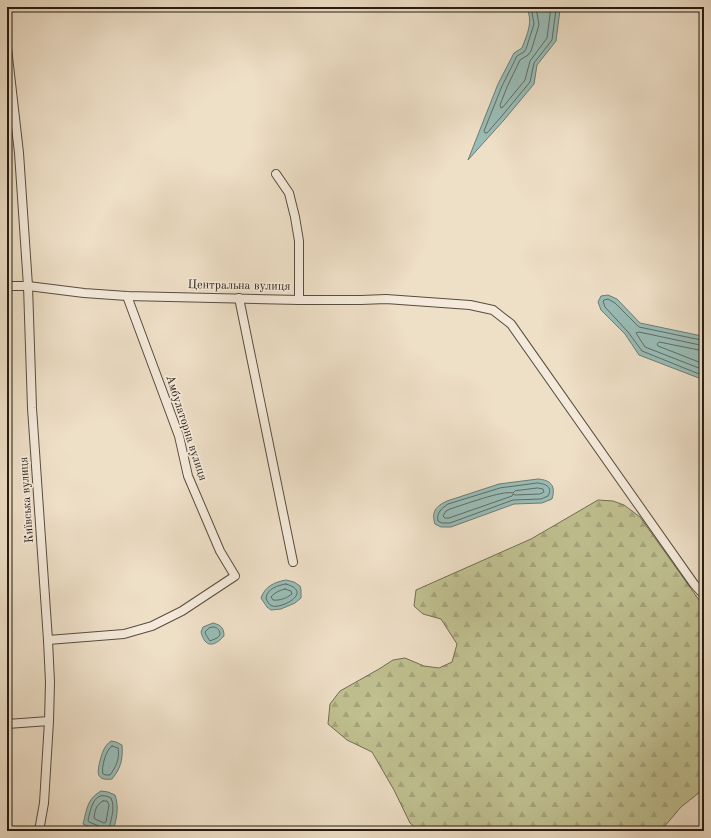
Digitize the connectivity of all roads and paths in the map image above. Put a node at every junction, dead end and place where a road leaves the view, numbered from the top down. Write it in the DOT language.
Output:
graph roads {
  1 [pos="7,48"];
  2 [pos="276,174"];
  3 [pos="7,286"];
  4 [pos="28,286"];
  5 [pos="127,296"];
  6 [pos="239,298"];
  7 [pos="299,300"];
  8 [pos="294,562"];
  9 [pos="704,595"];
  10 [pos="48,640"];
  11 [pos="49,721"];
  12 [pos="7,724"];
  13 [pos="39,831"];
  1 -- 4 [label="street, Київська вулиця"];
  2 -- 7 [label="street"];
  3 -- 4 [label="street, Центральна вулиця"];
  4 -- 5 [label="street, Центральна вулиця"];
  4 -- 10 [label="street, Київська вулиця"];
  5 -- 6 [label="street, Центральна вулиця"];
  5 -- 10 [label="street, Амбулаторна вулиця"];
  6 -- 7 [label="street, Центральна вулиця"];
  6 -- 8 [label="street"];
  7 -- 9 [label="street, Центральна вулиця"];
  10 -- 11 [label="street, Київська вулиця"];
  11 -- 12 [label="street"];
  11 -- 13 [label="street, Київська вулиця"];
}
